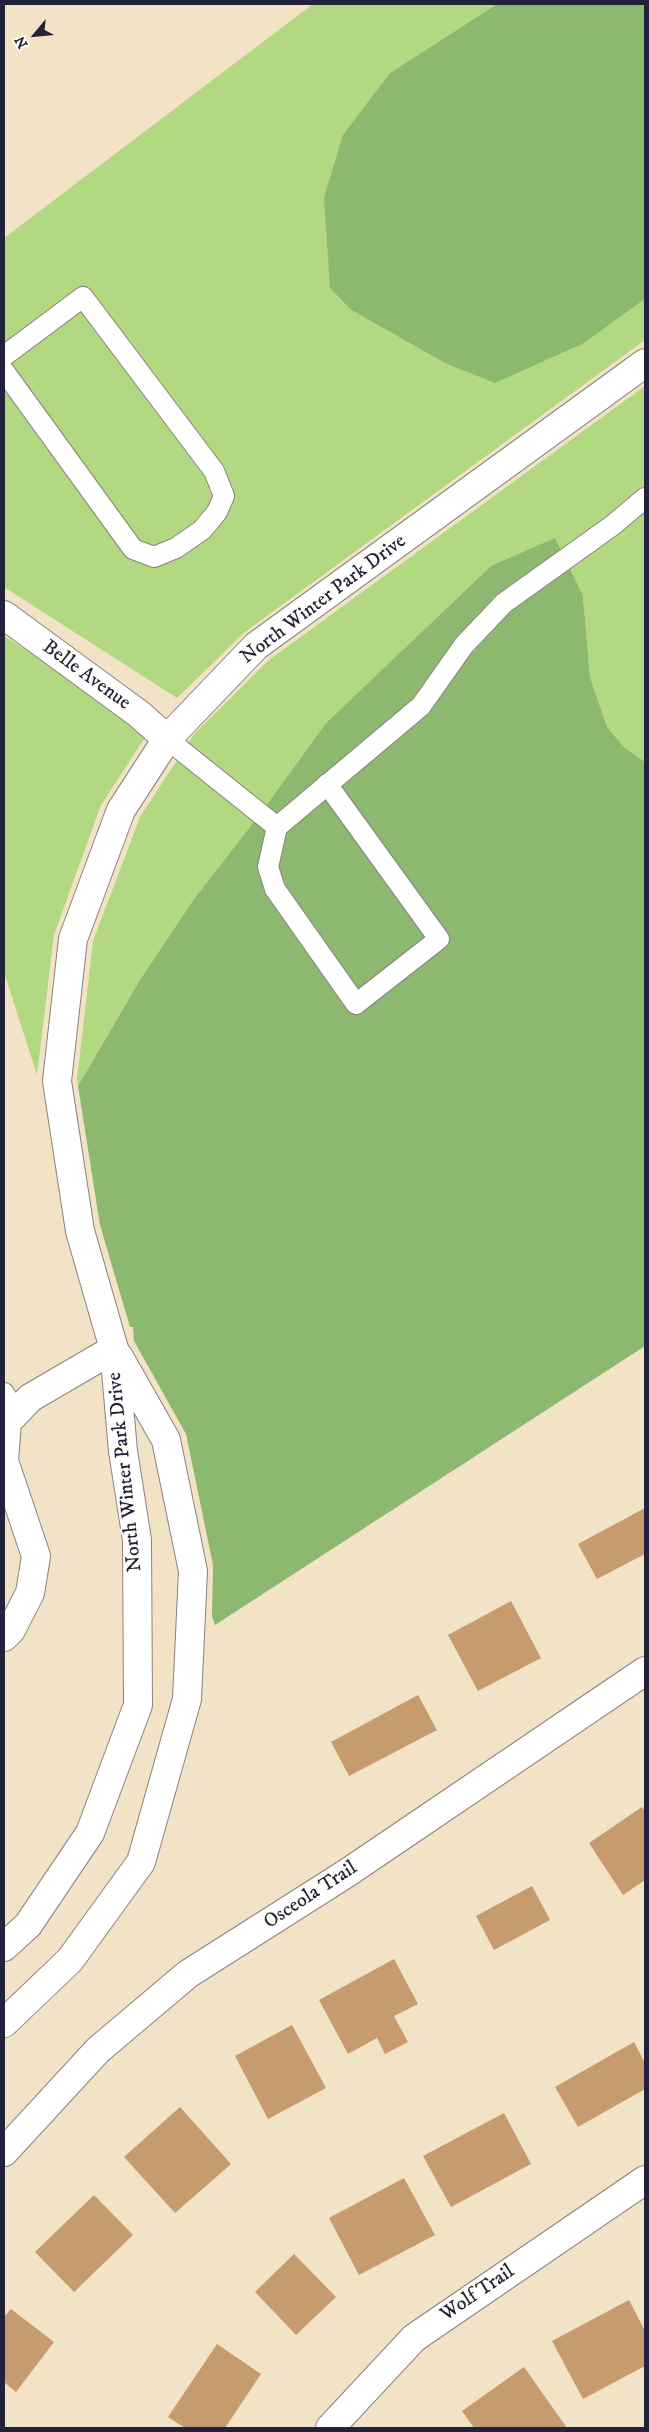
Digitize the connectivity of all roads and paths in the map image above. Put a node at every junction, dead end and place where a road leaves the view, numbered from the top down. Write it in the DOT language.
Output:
graph roads {
  1 [pos="4,356"];
  2 [pos="645,363"];
  3 [pos="4,371"];
  4 [pos="645,498"];
  5 [pos="4,615"];
  6 [pos="167,739"];
  7 [pos="327,784"];
  8 [pos="277,827"];
  9 [pos="114,1349"];
  10 [pos="10,1402"];
  11 [pos="4,1637"];
  12 [pos="645,1671"];
  13 [pos="4,1947"];
  14 [pos="4,2023"];
  15 [pos="4,2152"];
  16 [pos="645,2180"];
  17 [pos="330,2428"];
  1 -- 3 [label="lane"];
  2 -- 6 [label="street, North Winter Park Drive"];
  4 -- 7 [label="lane"];
  5 -- 6 [label="street, Belle Avenue"];
  6 -- 8 [label="lane"];
  6 -- 9 [label="street, North Winter Park Drive"];
  7 -- 8 [label="lane"];
  7 -- 8 [label="lane"];
  9 -- 10 [label="street"];
  9 -- 13 [label="street, North Winter Park Drive"];
  9 -- 14 [label="street, North Winter Park Drive"];
  10 -- 11 [label="street"];
  12 -- 15 [label="street, Osceola Trail"];
  16 -- 17 [label="street, Wolf Trail"];
}
